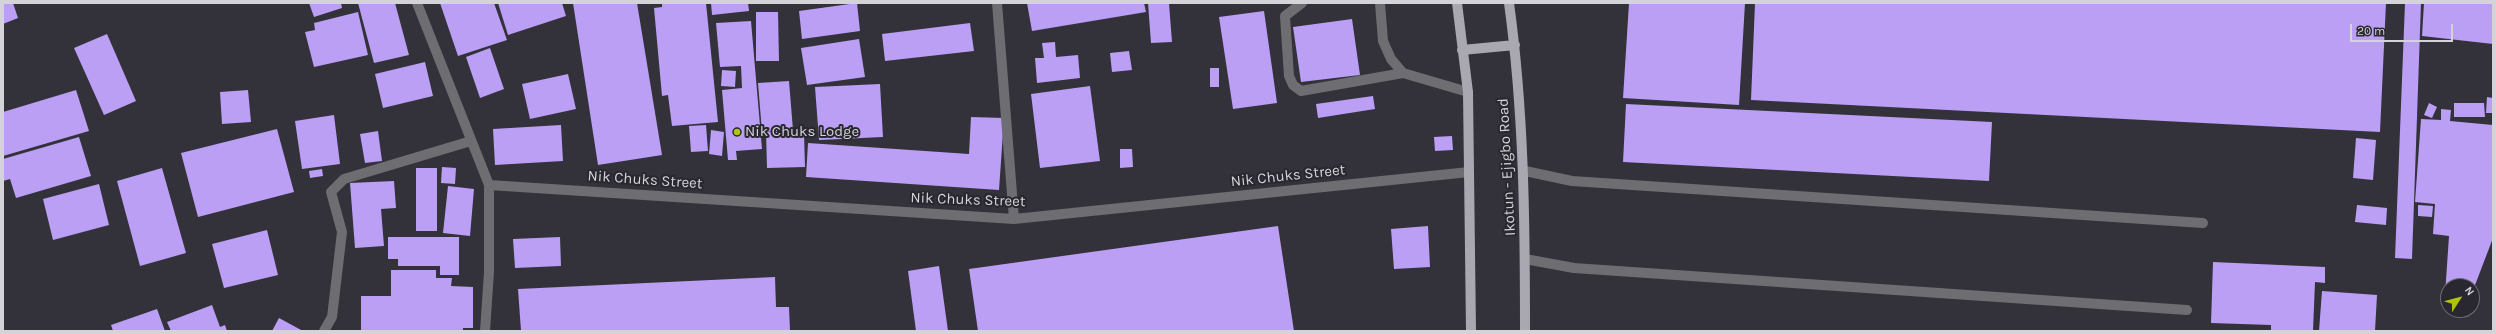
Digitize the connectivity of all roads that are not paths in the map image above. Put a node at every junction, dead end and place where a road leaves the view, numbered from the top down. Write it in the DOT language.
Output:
graph roads {
  1 [pos="417,3"];
  2 [pos="997,3"];
  3 [pos="1302,3"];
  4 [pos="1380,3"];
  5 [pos="1457,3"];
  6 [pos="1509,3"];
  7 [pos="1515,45"];
  8 [pos="1462,50"];
  9 [pos="1403,73"];
  10 [pos="1468,92"];
  11 [pos="471,141"];
  12 [pos="1525,171"];
  13 [pos="1469,172"];
  14 [pos="488,185"];
  15 [pos="1014,220"];
  16 [pos="2202,222"];
  17 [pos="1525,259"];
  18 [pos="2187,310"];
  19 [pos="324,331"];
  20 [pos="485,331"];
  21 [pos="1471,331"];
  22 [pos="1525,331"];
  1 -- 11 [label="street"];
  2 -- 15 [label="street"];
  3 -- 9 [label="street"];
  4 -- 9 [label="street"];
  5 -- 8 [label="main road"];
  6 -- 7 [label="main road, Ikotun - Ejigbo Road"];
  7 -- 8 [label="main road"];
  7 -- 12 [label="main road, Ikotun - Ejigbo Road"];
  8 -- 10 [label="main road"];
  9 -- 10 [label="street"];
  10 -- 13 [label="main road"];
  11 -- 14 [label="street"];
  11 -- 19 [label="street"];
  12 -- 16 [label="street"];
  12 -- 17 [label="main road, Ikotun - Ejigbo Road"];
  13 -- 15 [label="street, Nik Chuks Street"];
  13 -- 21 [label="main road"];
  14 -- 15 [label="street, Nik Chuks Street"];
  14 -- 20 [label="street"];
  17 -- 18 [label="street"];
  17 -- 22 [label="main road, Ikotun - Ejigbo Road"];
}
